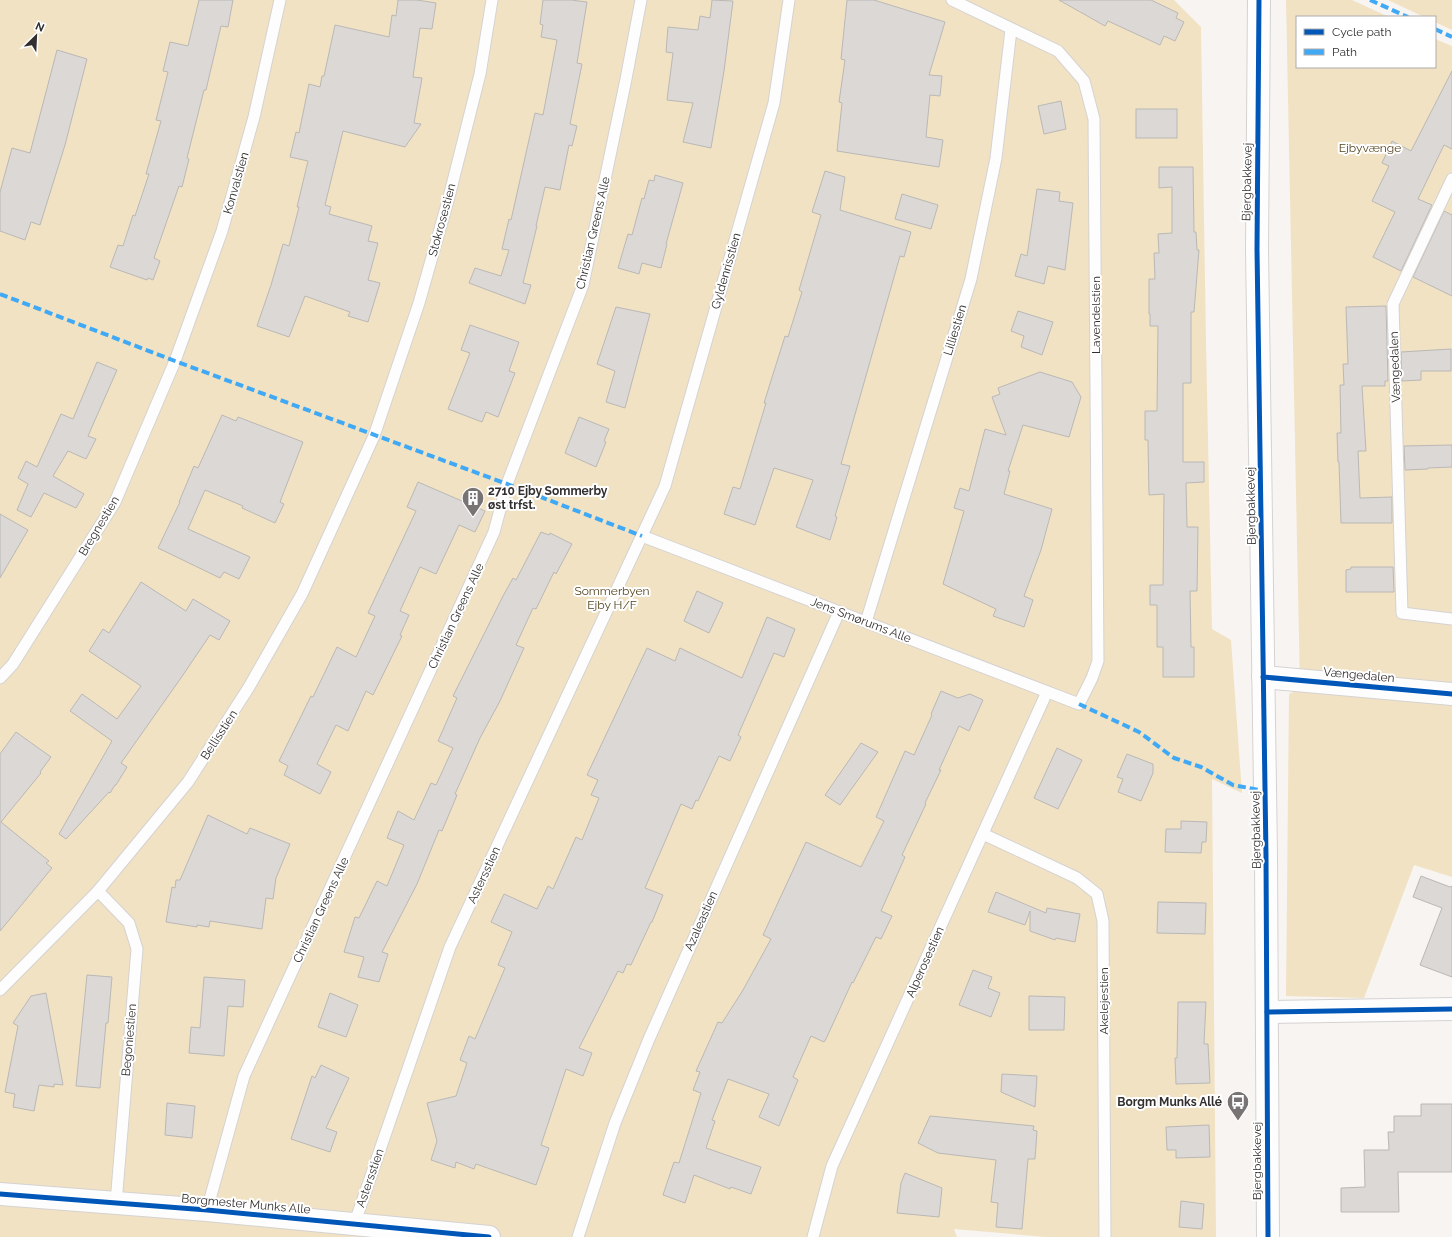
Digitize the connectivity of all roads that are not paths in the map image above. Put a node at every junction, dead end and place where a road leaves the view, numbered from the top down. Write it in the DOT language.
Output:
graph roads {
  1 [pos="280,0"];
  2 [pos="492,0"];
  3 [pos="641,0"];
  4 [pos="790,0"];
  5 [pos="952,0"];
  6 [pos="1259,0"];
  7 [pos="1011,30"];
  8 [pos="1452,179"];
  9 [pos="175,361"];
  10 [pos="374,436"];
  11 [pos="642,536"];
  12 [pos="839,612"];
  13 [pos="1452,619"];
  14 [pos="866,622"];
  15 [pos="1263,677"];
  16 [pos="0,678"];
  17 [pos="1047,692"];
  18 [pos="1452,694"];
  19 [pos="1079,704"];
  20 [pos="983,834"];
  21 [pos="98,891"];
  22 [pos="0,990"];
  23 [pos="1452,1009"];
  24 [pos="1267,1012"];
  25 [pos="0,1194"];
  26 [pos="116,1203"];
  27 [pos="206,1210"];
  28 [pos="354,1225"];
  29 [pos="489,1237"];
  30 [pos="578,1237"];
  31 [pos="813,1237"];
  32 [pos="1106,1237"];
  33 [pos="1268,1237"];
  1 -- 9 [label="lane, Konvalstien"];
  2 -- 10 [label="lane, Stokrosestien"];
  3 -- 27 [label="lane, Christian Greens Alle"];
  4 -- 11 [label="lane, Gyldenrisstien"];
  5 -- 7 [label="lane, Lavendelstien"];
  6 -- 15 [label="street, Bjergbakkevej"];
  7 -- 14 [label="lane, Lilliestien"];
  7 -- 19 [label="lane, Lavendelstien"];
  8 -- 13 [label="lane, Vængedalen"];
  9 -- 16 [label="lane, Bregnestien"];
  10 -- 21 [label="lane, Bellisstien"];
  11 -- 12 [label="lane, Jens Smørums Alle"];
  11 -- 28 [label="lane, Astersstien"];
  12 -- 14 [label="lane, Jens Smørums Alle"];
  12 -- 30 [label="lane, Azaleastien"];
  14 -- 17 [label="lane, Jens Smørums Alle"];
  15 -- 18 [label="street, Vængedalen"];
  15 -- 24 [label="street, Bjergbakkevej"];
  17 -- 19 [label="lane, Jens Smørums Alle"];
  17 -- 20 [label="lane, Alperosestien"];
  20 -- 31 [label="lane, Alperosestien"];
  20 -- 32 [label="lane, Akelejestien"];
  21 -- 22 [label="lane, Bellisstien"];
  21 -- 26 [label="lane, Begoniestien"];
  23 -- 24 [label="street"];
  24 -- 33 [label="street, Bjergbakkevej"];
  25 -- 26 [label="street, Borgmester Munks Alle"];
  26 -- 27 [label="street, Borgmester Munks Alle"];
  27 -- 28 [label="street, Borgmester Munks Alle"];
  28 -- 29 [label="street, Borgmester Munks Alle"];
}
